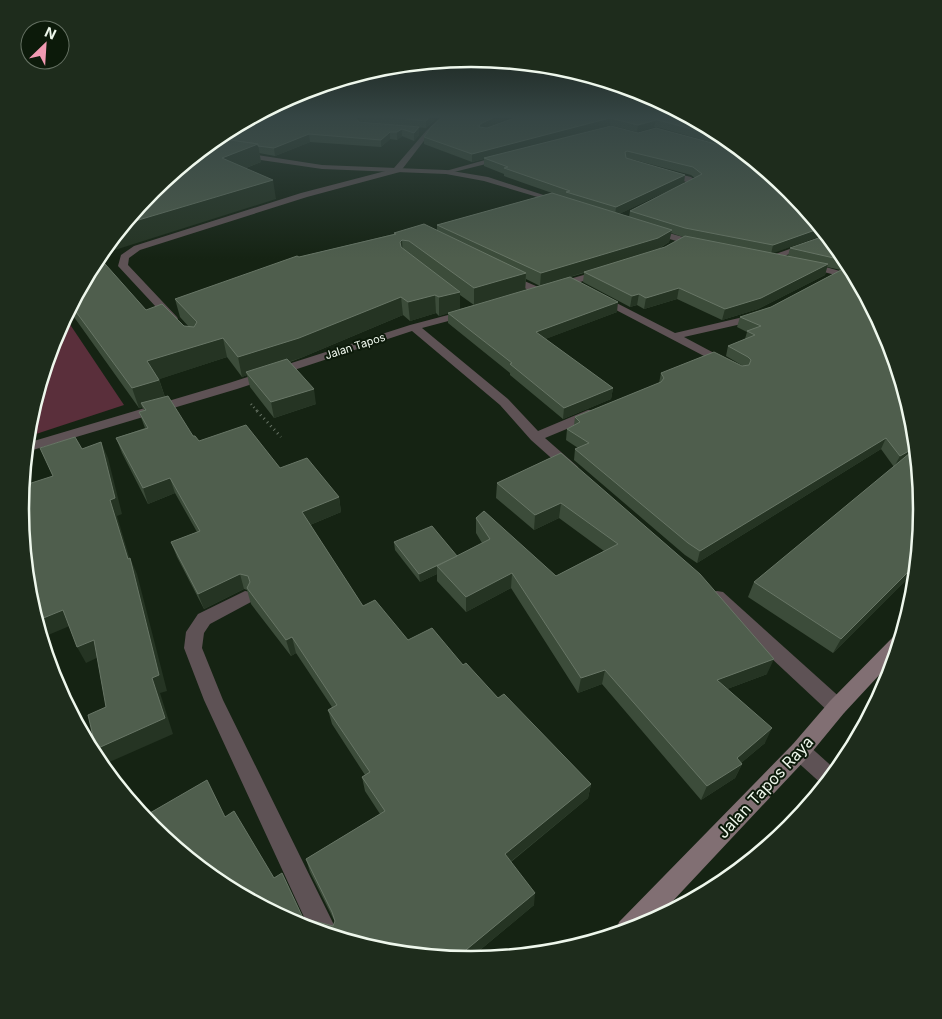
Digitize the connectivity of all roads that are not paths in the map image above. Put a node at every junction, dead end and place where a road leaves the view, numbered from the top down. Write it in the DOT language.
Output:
graph roads {
  1 [pos="299,164"];
  2 [pos="402,164"];
  3 [pos="478,164"];
  4 [pos="654,169"];
  5 [pos="397,170"];
  6 [pos="446,172"];
  7 [pos="676,191"];
  8 [pos="572,205"];
  9 [pos="644,229"];
  10 [pos="822,240"];
  11 [pos="681,241"];
  12 [pos="710,246"];
  13 [pos="667,249"];
  14 [pos="615,268"];
  15 [pos="496,271"];
  16 [pos="839,273"];
  17 [pos="846,275"];
  18 [pos="570,282"];
  19 [pos="822,282"];
  20 [pos="539,291"];
  21 [pos="520,297"];
  22 [pos="772,308"];
  23 [pos="473,309"];
  24 [pos="414,327"];
  25 [pos="182,328"];
  26 [pos="675,336"];
  27 [pos="732,366"];
  28 [pos="609,407"];
  29 [pos="536,437"];
  30 [pos="34,446"];
  31 [pos="582,476"];
  32 [pos="708,588"];
  33 [pos="245,597"];
  34 [pos="890,651"];
  35 [pos="837,707"];
  36 [pos="800,751"];
  37 [pos="826,774"];
  38 [pos="641,918"];
  39 [pos="321,925"];
  1 -- 5 [label="street"];
  2 -- 5 [label="street"];
  3 -- 6 [label="street"];
  4 -- 7 [label="street"];
  5 -- 6 [label="street"];
  5 -- 25 [label="street"];
  6 -- 8 [label="street"];
  9 -- 11 [label="street"];
  10 -- 16 [label="street"];
  11 -- 12 [label="street"];
  11 -- 13 [label="street"];
  14 -- 18 [label="street"];
  15 -- 20 [label="street"];
  16 -- 17 [label="street"];
  16 -- 19 [label="street"];
  18 -- 20 [label="street"];
  18 -- 26 [label="street"];
  20 -- 21 [label="street"];
  22 -- 26 [label="street"];
  23 -- 24 [label="street, Jalan Tapos"];
  24 -- 29 [label="street"];
  24 -- 30 [label="street, Jalan Tapos"];
  26 -- 27 [label="street"];
  28 -- 29 [label="street"];
  29 -- 31 [label="street"];
  32 -- 35 [label="street"];
  33 -- 39 [label="street"];
  34 -- 35 [label="main road, Jalan Tapos Raya"];
  35 -- 36 [label="main road, Jalan Tapos Raya"];
  36 -- 37 [label="street"];
  36 -- 38 [label="main road, Jalan Tapos Raya"];
}
